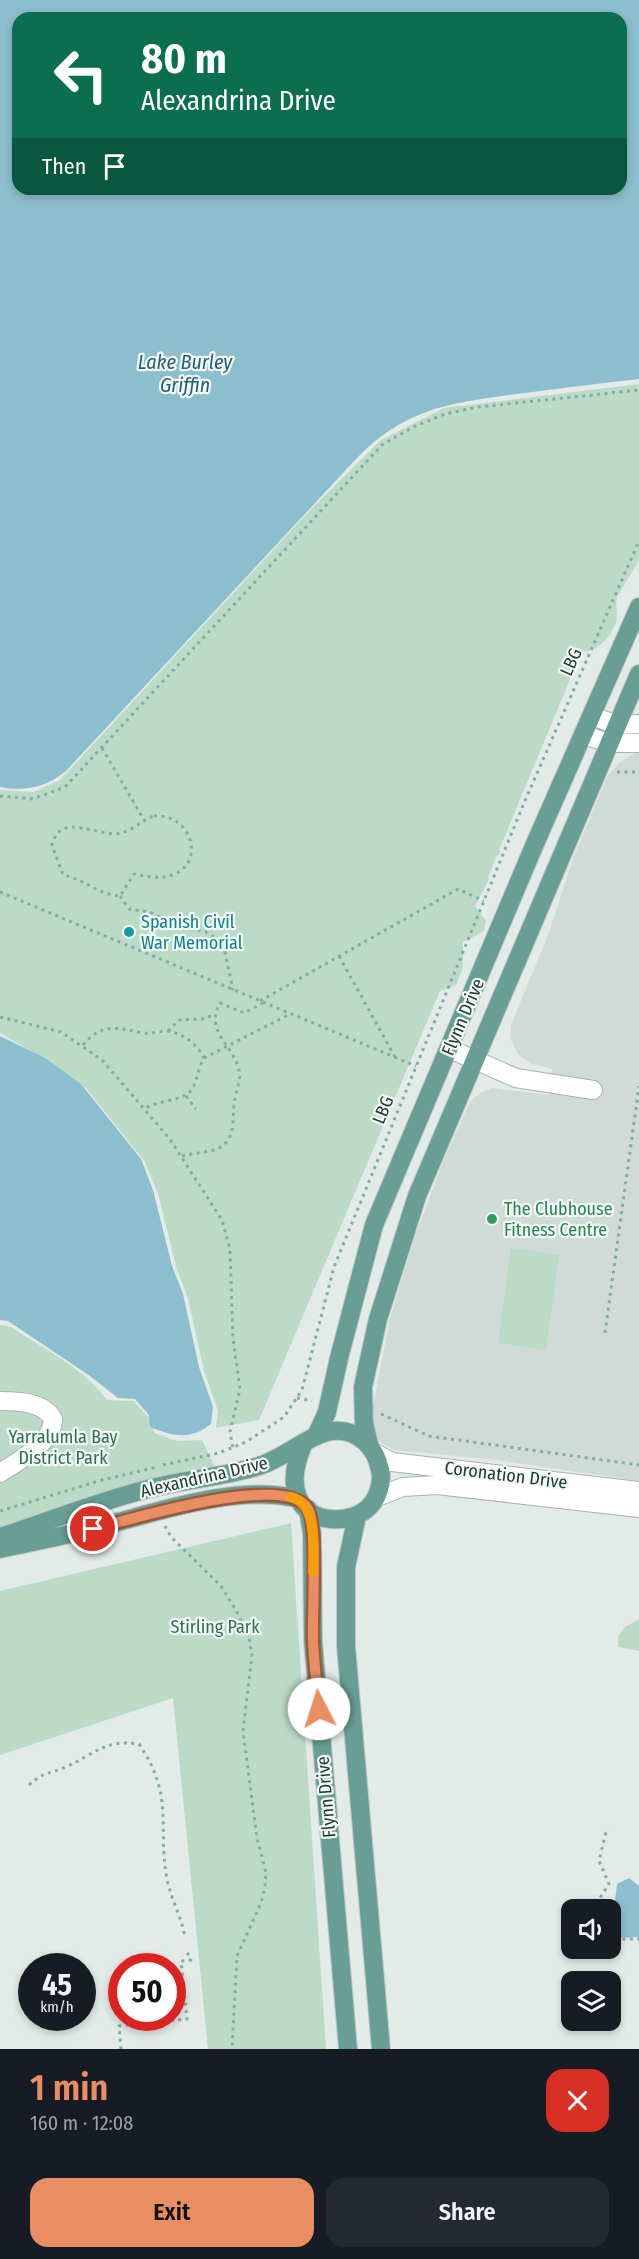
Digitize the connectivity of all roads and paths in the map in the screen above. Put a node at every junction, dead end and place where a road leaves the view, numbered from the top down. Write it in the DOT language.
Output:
graph roads {
  1 [pos="639,390"];
  2 [pos="639,541"];
  3 [pos="639,607"];
  4 [pos="639,674"];
  5 [pos="592,716"];
  6 [pos="639,724"];
  7 [pos="617,725"];
  8 [pos="584,735"];
  9 [pos="609,743"];
  10 [pos="639,743"];
  11 [pos="102,748"];
  12 [pos="639,772"];
  13 [pos="610,773"];
  14 [pos="0,796"];
  15 [pos="550,814"];
  16 [pos="144,820"];
  17 [pos="574,825"];
  18 [pos="0,892"];
  19 [pos="120,896"];
  20 [pos="484,901"];
  21 [pos="339,956"];
  22 [pos="233,990"];
  23 [pos="262,1002"];
  24 [pos="290,1014"];
  25 [pos="214,1015"];
  26 [pos="0,1017"];
  27 [pos="168,1031"];
  28 [pos="83,1045"];
  29 [pos="227,1046"];
  30 [pos="450,1049"];
  31 [pos="204,1058"];
  32 [pos="395,1058"];
  33 [pos="476,1063"];
  34 [pos="416,1066"];
  35 [pos="639,1086"];
  36 [pos="593,1090"];
  37 [pos="186,1096"];
  38 [pos="144,1109"];
  39 [pos="196,1110"];
  40 [pos="182,1156"];
  41 [pos="605,1332"];
  42 [pos="0,1401"];
  43 [pos="375,1412"];
  44 [pos="310,1440"];
  45 [pos="233,1448"];
  46 [pos="372,1449"];
  47 [pos="639,1465"];
  48 [pos="0,1473"];
  49 [pos="639,1491"];
  50 [pos="377,1497"];
  51 [pos="303,1504"];
  52 [pos="639,1508"];
  53 [pos="0,1511"];
  54 [pos="357,1516"];
  55 [pos="166,1530"];
  56 [pos="0,1537"];
  57 [pos="0,1549"];
  58 [pos="28,1785"];
  59 [pos="608,1828"];
  60 [pos="599,1899"];
  61 [pos="185,1938"];
  62 [pos="621,1939"];
  63 [pos="639,1939"];
  64 [pos="186,1950"];
  65 [pos="121,2049"];
  66 [pos="231,2049"];
  67 [pos="348,2049"];
  68 [pos="381,2049"];
  1 -- 11 [label="path"];
  2 -- 20 [label="path, LBG"];
  3 -- 5 [label="main road, Flynn Drive"];
  4 -- 7 [label="main road, Flynn Drive"];
  5 -- 7 [label="street"];
  5 -- 8 [label="main road, Flynn Drive"];
  6 -- 7 [label="street"];
  7 -- 9 [label="main road, Flynn Drive"];
  8 -- 9 [label="street"];
  8 -- 15 [label="main road, Flynn Drive"];
  9 -- 10 [label="street"];
  9 -- 17 [label="main road, Flynn Drive"];
  11 -- 14 [label="path"];
  11 -- 16 [label="path"];
  12 -- 13 [label="path"];
  15 -- 17 [label="main road"];
  15 -- 30 [label="main road, Flynn Drive"];
  16 -- 19 [label="path"];
  16 -- 19 [label="path"];
  17 -- 33 [label="main road, Flynn Drive"];
  18 -- 22 [label="path"];
  19 -- 22 [label="path"];
  20 -- 21 [label="path"];
  20 -- 34 [label="path, LBG"];
  21 -- 23 [label="path"];
  21 -- 32 [label="path"];
  22 -- 23 [label="path"];
  23 -- 24 [label="path"];
  23 -- 25 [label="path"];
  24 -- 29 [label="path"];
  24 -- 32 [label="path"];
  25 -- 27 [label="path"];
  25 -- 29 [label="path"];
  26 -- 28 [label="path"];
  27 -- 28 [label="path"];
  27 -- 31 [label="path"];
  28 -- 38 [label="path"];
  29 -- 31 [label="path"];
  29 -- 40 [label="path"];
  30 -- 33 [label="street"];
  30 -- 44 [label="main road, Flynn Drive"];
  31 -- 37 [label="path"];
  32 -- 34 [label="path"];
  33 -- 36 [label="street"];
  33 -- 46 [label="main road, Flynn Drive"];
  34 -- 45 [label="path, LBG"];
  35 -- 41 [label="path"];
  37 -- 38 [label="path"];
  37 -- 39 [label="path"];
  38 -- 40 [label="path"];
  40 -- 45 [label="path"];
  42 -- 48 [label="street"];
  43 -- 47 [label="path"];
  44 -- 46 [label="main road"];
  44 -- 51 [label="main road"];
  44 -- 56 [label="main road, Alexandrina Drive"];
  45 -- 53 [label="path, LBG"];
  46 -- 49 [label="street, Coronation Drive"];
  46 -- 50 [label="main road"];
  50 -- 52 [label="street, Coronation Drive"];
  50 -- 54 [label="main road"];
  51 -- 54 [label="main road"];
  51 -- 57 [label="main road, Alexandrina Drive"];
  51 -- 67 [label="main road, Flynn Drive"];
  54 -- 68 [label="main road, Flynn Drive"];
  55 -- 66 [label="path"];
  58 -- 61 [label="path"];
  59 -- 60 [label="path"];
  62 -- 63 [label="path"];
  64 -- 65 [label="path"];
}
